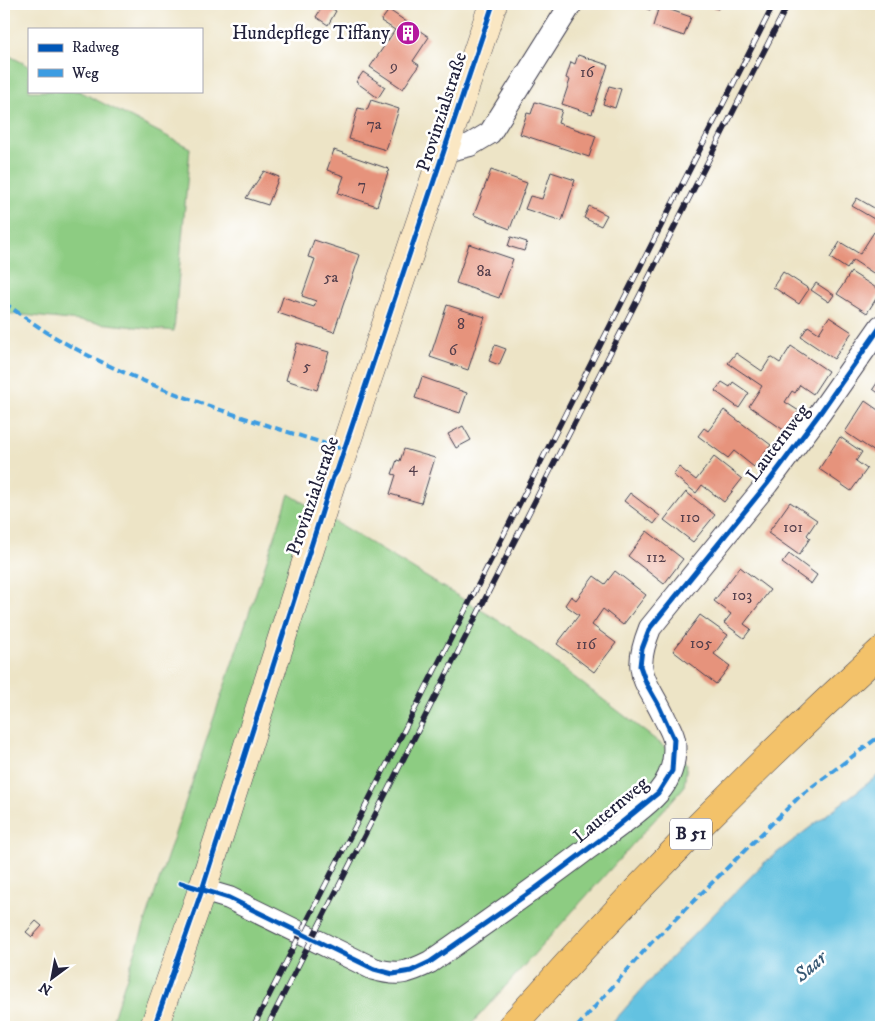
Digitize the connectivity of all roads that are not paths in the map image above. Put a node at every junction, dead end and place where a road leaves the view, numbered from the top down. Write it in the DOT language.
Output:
graph roads {
  1 [pos="493,4"];
  2 [pos="571,4"];
  3 [pos="445,151"];
  4 [pos="881,326"];
  5 [pos="881,651"];
  6 [pos="202,890"];
  7 [pos="154,1027"];
  8 [pos="511,1027"];
  1 -- 3 [label="street, Provinzialstraße"];
  2 -- 3 [label="street, Provinzialstraße"];
  3 -- 6 [label="street, Provinzialstraße"];
  4 -- 6 [label="street, Lauternweg"];
  5 -- 8 [label="main road, B 51"];
  6 -- 7 [label="street, Provinzialstraße"];
}
